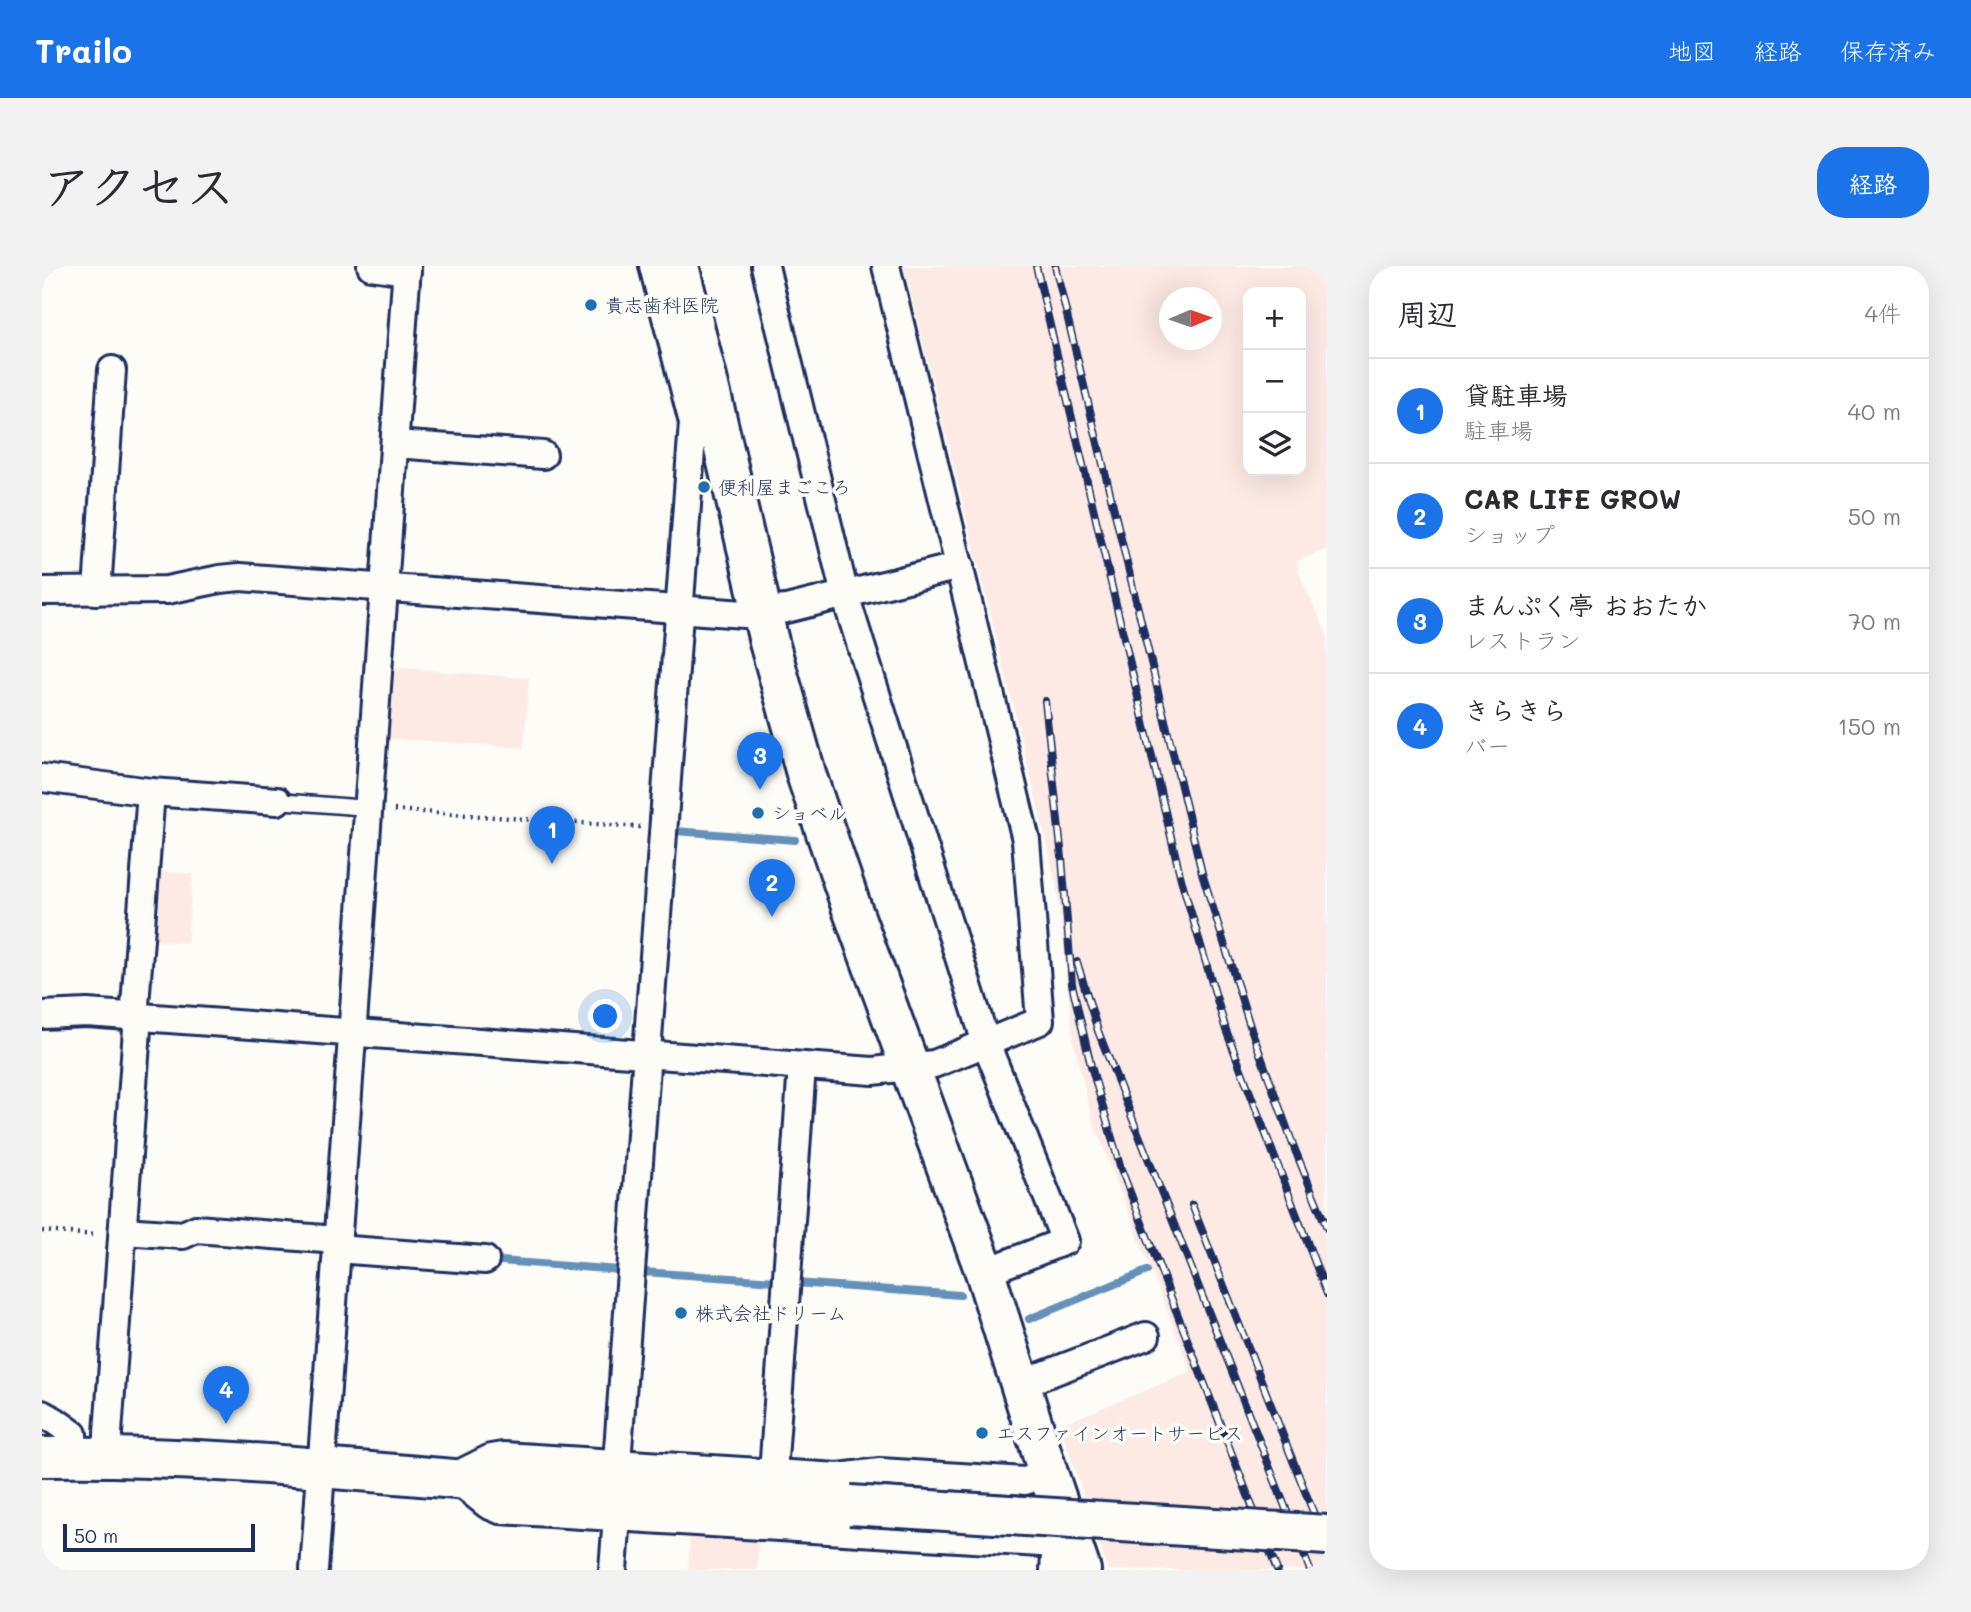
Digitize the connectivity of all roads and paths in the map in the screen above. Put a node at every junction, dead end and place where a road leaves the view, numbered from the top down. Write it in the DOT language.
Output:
graph roads {
  1 [pos="371,266"];
  2 [pos="653,266"];
  3 [pos="679,266"];
  4 [pos="765,266"];
  5 [pos="886,266"];
  6 [pos="407,269"];
  7 [pos="111,370"];
  8 [pos="705,421"];
  9 [pos="395,444"];
  10 [pos="542,455"];
  11 [pos="960,566"];
  12 [pos="384,588"];
  13 [pos="42,591"];
  14 [pos="97,591"];
  15 [pos="845,595"];
  16 [pos="679,610"];
  17 [pos="761,612"];
  18 [pos="42,778"];
  19 [pos="151,792"];
  20 [pos="277,801"];
  21 [pos="368,808"];
  22 [pos="663,829"];
  23 [pos="42,1015"];
  24 [pos="136,1017"];
  25 [pos="352,1033"];
  26 [pos="986,1043"];
  27 [pos="647,1055"];
  28 [pos="803,1066"];
  29 [pos="910,1067"];
  30 [pos="42,1231"];
  31 [pos="123,1234"];
  32 [pos="337,1244"];
  33 [pos="485,1260"];
  34 [pos="985,1272"];
  35 [pos="1146,1336"];
  36 [pos="1021,1384"];
  37 [pos="42,1414"];
  38 [pos="75,1457"];
  39 [pos="617,1463"];
  40 [pos="321,1468"];
  41 [pos="773,1473"];
  42 [pos="1048,1473"];
  43 [pos="453,1478"];
  44 [pos="617,1517"];
  45 [pos="1327,1535"];
  46 [pos="1065,1556"];
  47 [pos="314,1570"];
  48 [pos="613,1570"];
  1 -- 6 [label="street"];
  2 -- 8 [label="street"];
  3 -- 8 [label="street"];
  4 -- 15 [label="street"];
  5 -- 11 [label="street"];
  6 -- 9 [label="street"];
  7 -- 14 [label="street"];
  8 -- 16 [label="street"];
  8 -- 17 [label="street"];
  9 -- 10 [label="street"];
  9 -- 12 [label="street"];
  11 -- 15 [label="street"];
  11 -- 26 [label="street"];
  12 -- 14 [label="street"];
  12 -- 16 [label="street"];
  12 -- 21 [label="street"];
  13 -- 14 [label="street"];
  15 -- 17 [label="street"];
  15 -- 26 [label="street"];
  16 -- 17 [label="street"];
  16 -- 22 [label="street"];
  17 -- 29 [label="street"];
  18 -- 19 [label="street"];
  19 -- 20 [label="street"];
  19 -- 24 [label="street"];
  20 -- 21 [label="lane"];
  21 -- 22 [label="path"];
  21 -- 25 [label="street"];
  22 -- 27 [label="street"];
  23 -- 24 [label="street"];
  24 -- 25 [label="street"];
  24 -- 31 [label="street"];
  25 -- 27 [label="street"];
  25 -- 32 [label="street"];
  26 -- 29 [label="street"];
  26 -- 34 [label="street"];
  27 -- 28 [label="street"];
  27 -- 39 [label="street"];
  28 -- 29 [label="street"];
  28 -- 41 [label="street"];
  29 -- 34 [label="street"];
  30 -- 31 [label="path"];
  31 -- 32 [label="street"];
  31 -- 38 [label="street"];
  32 -- 33 [label="street"];
  32 -- 40 [label="street"];
  34 -- 36 [label="street"];
  35 -- 36 [label="street"];
  36 -- 42 [label="street"];
  37 -- 38 [label="street"];
  38 -- 40 [label="street"];
  39 -- 41 [label="street"];
  39 -- 43 [label="street"];
  40 -- 43 [label="street"];
  40 -- 47 [label="street"];
  41 -- 42 [label="street"];
  42 -- 46 [label="street"];
  43 -- 44 [label="street"];
  43 -- 45 [label="street, bridge"];
  44 -- 46 [label="street"];
  44 -- 48 [label="street"];
}
